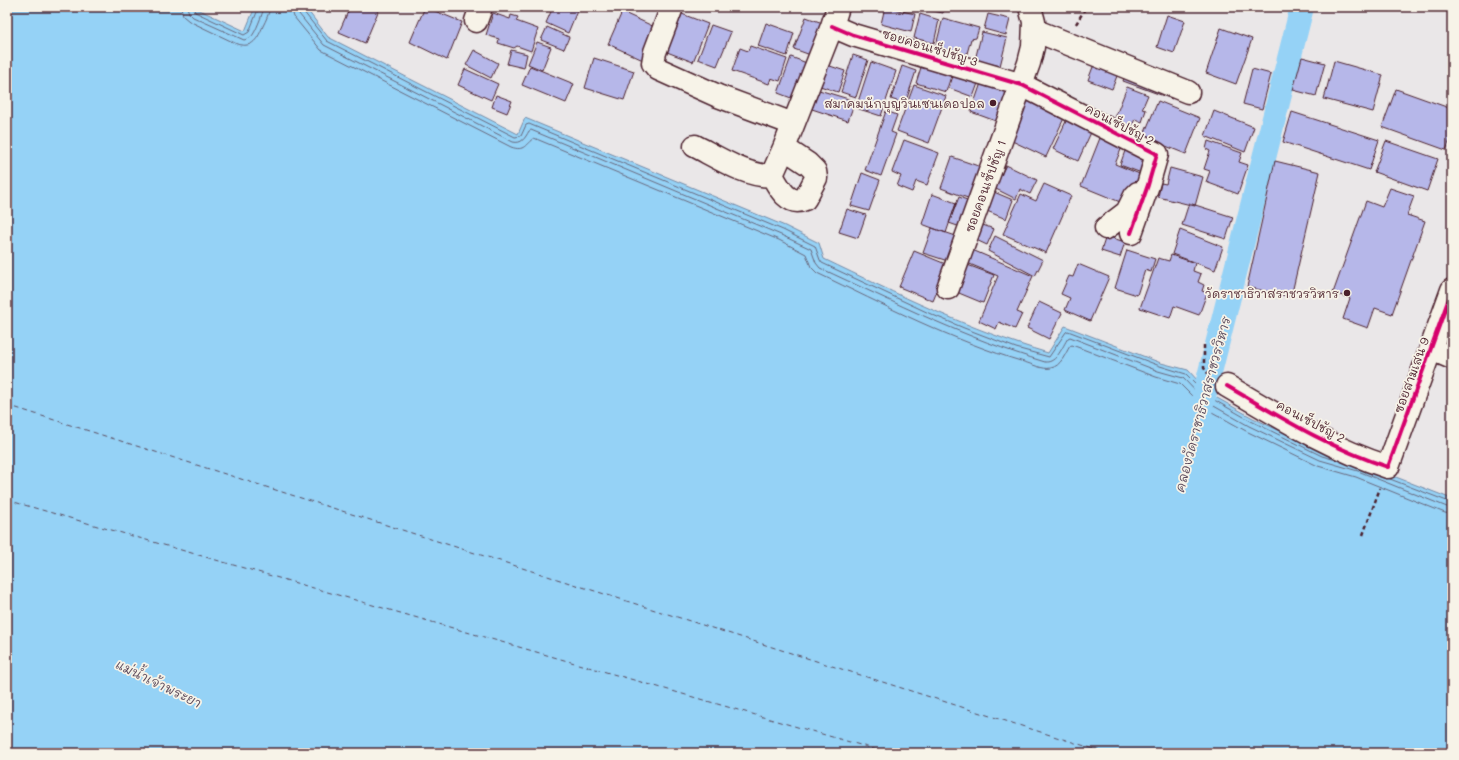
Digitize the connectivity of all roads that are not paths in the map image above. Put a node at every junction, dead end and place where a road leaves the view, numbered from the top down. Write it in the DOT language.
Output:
graph roads {
  1 [pos="672,7"];
  2 [pos="1030,7"];
  3 [pos="835,17"];
  4 [pos="1034,30"];
  5 [pos="1022,85"];
  6 [pos="1188,92"];
  7 [pos="793,124"];
  8 [pos="695,146"];
  9 [pos="784,148"];
  10 [pos="772,175"];
  11 [pos="1148,185"];
  12 [pos="1106,228"];
  13 [pos="1131,233"];
  14 [pos="948,288"];
  15 [pos="1452,290"];
  16 [pos="1431,349"];
  17 [pos="1452,358"];
  18 [pos="1227,386"];
  19 [pos="1388,467"];
  1 -- 7 [label="street"];
  2 -- 4 [label="street, ซอยคอนเซ็ปชัญ 1"];
  3 -- 5 [label="street, ซอยคอนเซ็ปชัญ 3"];
  3 -- 7 [label="street"];
  4 -- 5 [label="street, ซอยคอนเซ็ปชัญ 1"];
  4 -- 6 [label="street"];
  5 -- 11 [label="street, คอนเซ็ปชัญ 2"];
  5 -- 14 [label="street, ซอยคอนเซ็ปชัญ 1"];
  7 -- 9 [label="street"];
  8 -- 10 [label="street"];
  9 -- 10 [label="street"];
  9 -- 10 [label="street"];
  11 -- 12 [label="street"];
  11 -- 13 [label="street, คอนเซ็ปชัญ 2"];
  15 -- 16 [label="street, ซอยสามเสน 9"];
  16 -- 17 [label="street"];
  16 -- 19 [label="street, ซอยสามเสน 9"];
  18 -- 19 [label="street, คอนเซ็ปชัญ 2"];
}
